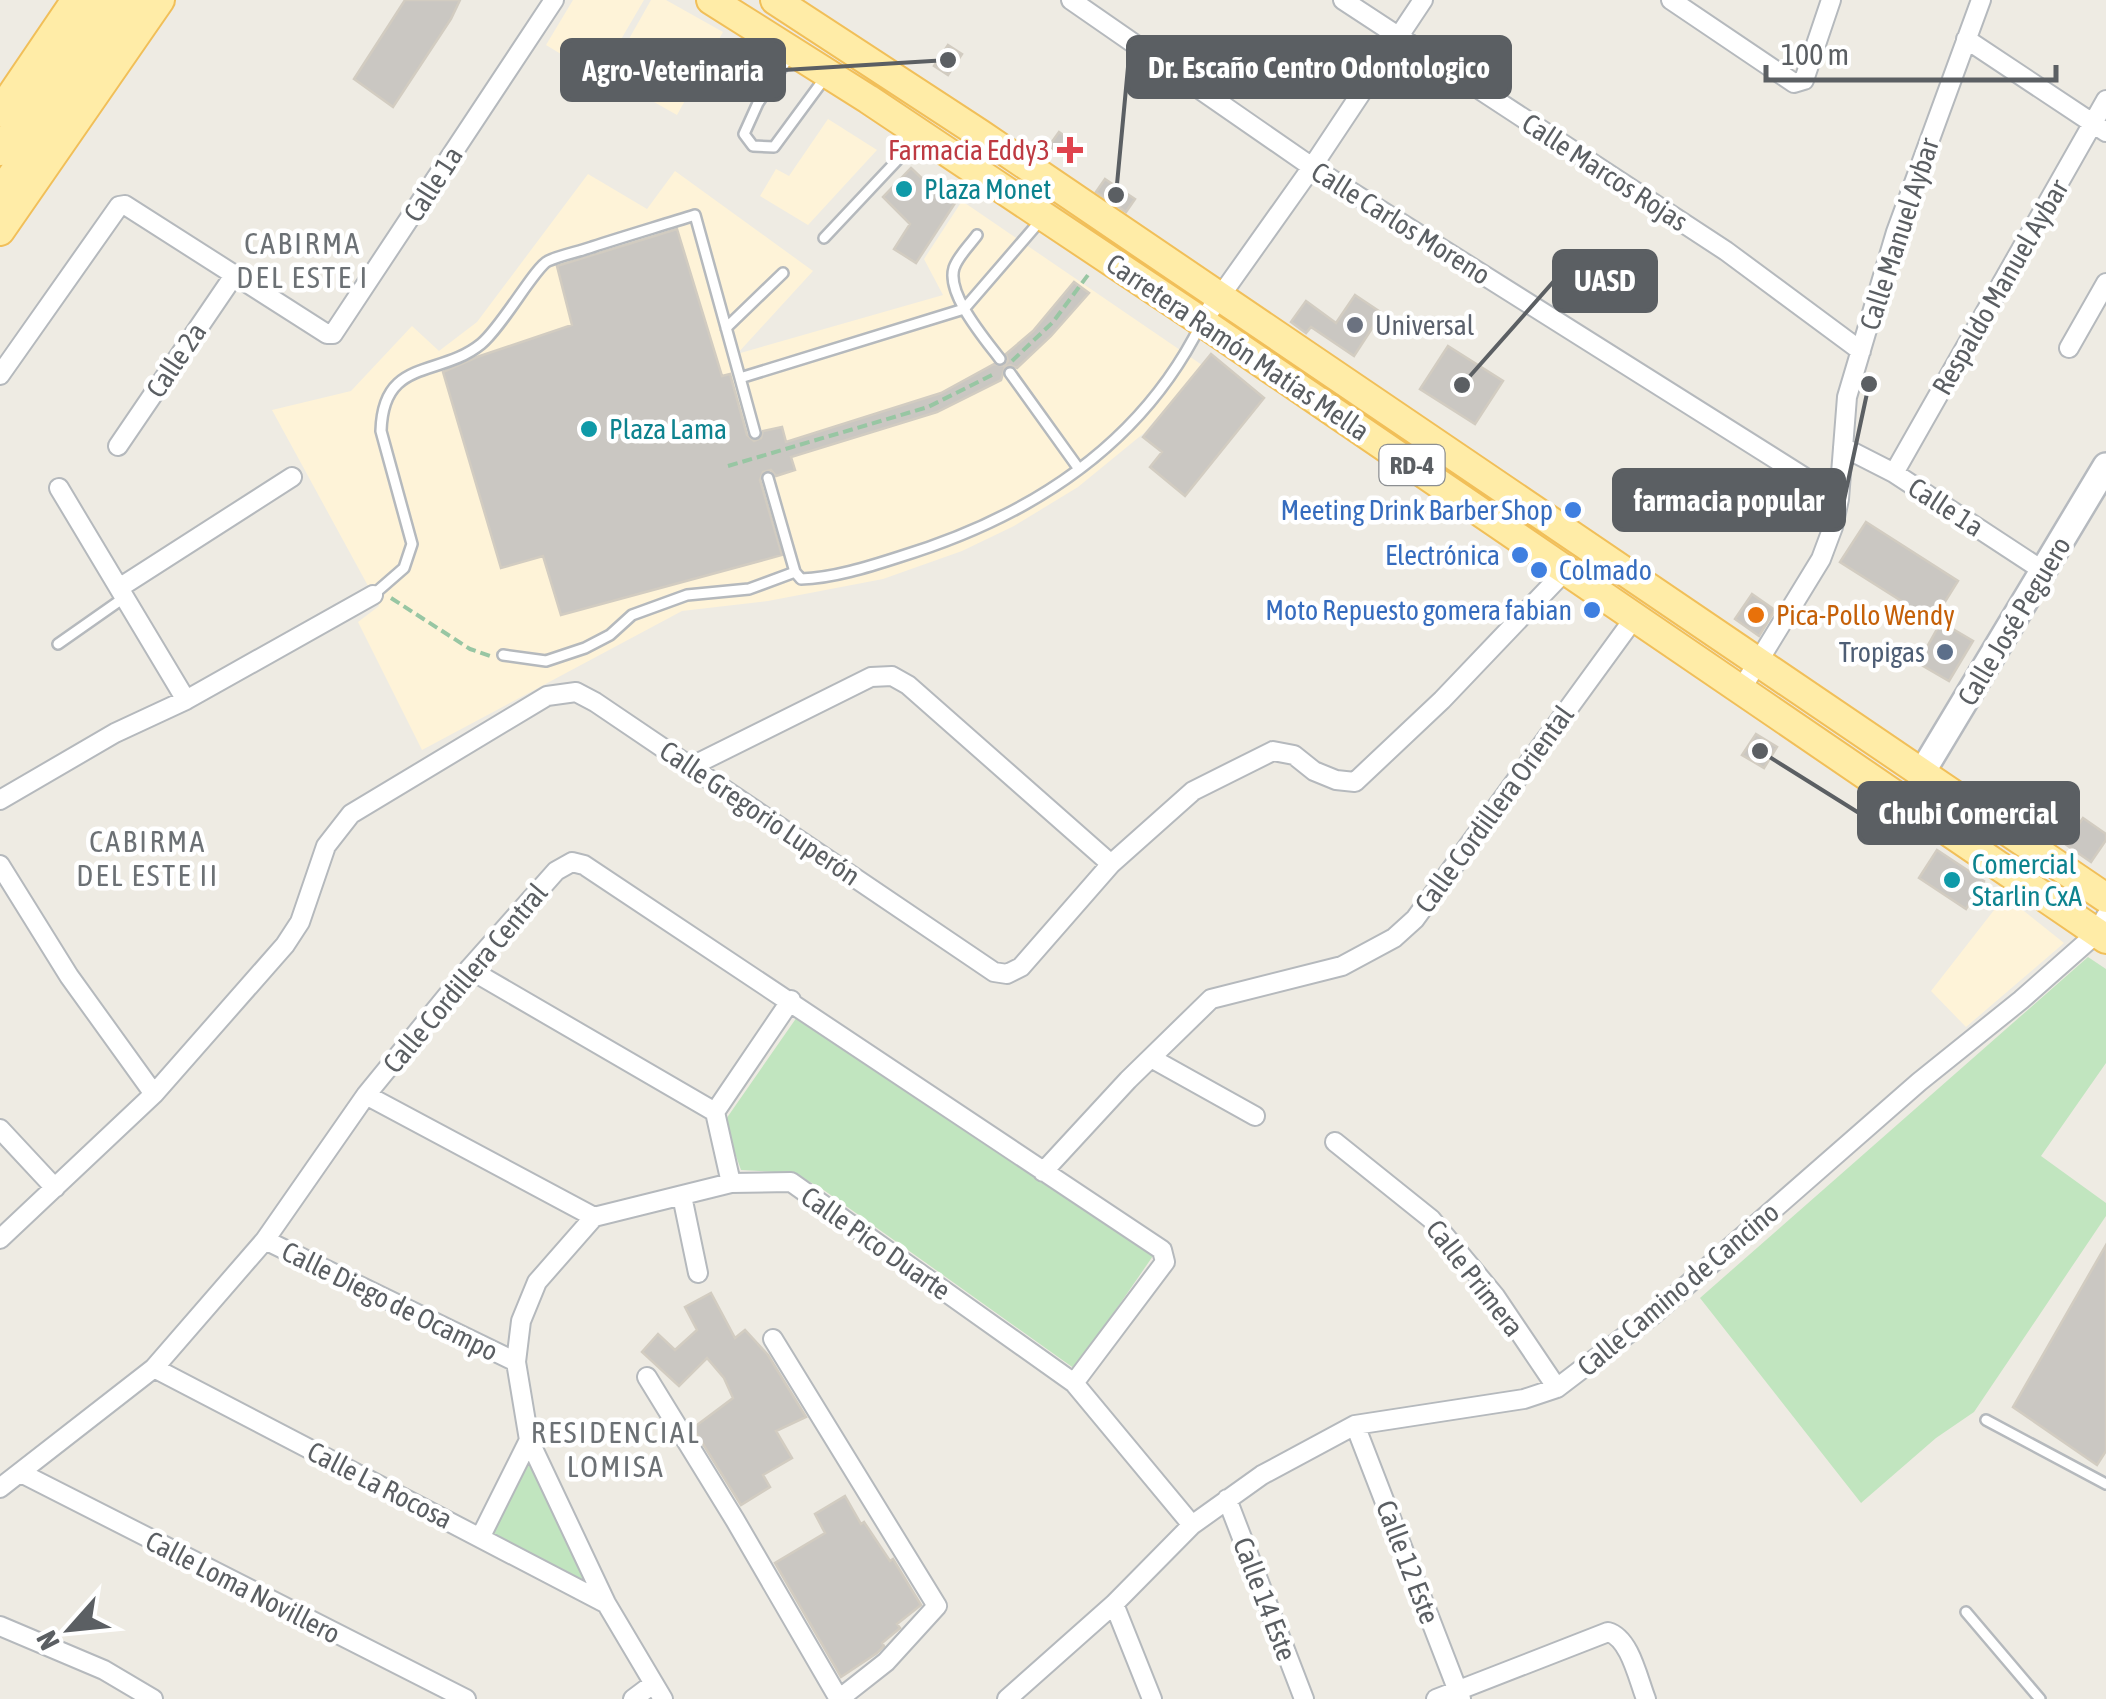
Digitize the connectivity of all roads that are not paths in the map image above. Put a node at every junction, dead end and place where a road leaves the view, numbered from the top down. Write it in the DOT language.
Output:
graph roads {
  1 [pos="76,0"];
  2 [pos="106,0"];
  3 [pos="135,0"];
  4 [pos="160,0"];
  5 [pos="554,0"];
  6 [pos="775,0"];
  7 [pos="1071,0"];
  8 [pos="1343,0"];
  9 [pos="1423,0"];
  10 [pos="1670,0"];
  11 [pos="1831,0"];
  12 [pos="1980,0"];
  13 [pos="727,4"];
  14 [pos="1398,38"];
  15 [pos="1966,39"];
  16 [pos="793,50"];
  17 [pos="828,73"];
  18 [pos="2106,100"];
  19 [pos="0,112"];
  20 [pos="2100,128"];
  21 [pos="922,134"];
  22 [pos="0,151"];
  23 [pos="1312,167"];
  24 [pos="0,193"];
  25 [pos="1044,216"];
  26 [pos="0,231"];
  27 [pos="977,235"];
  28 [pos="824,238"];
  29 [pos="783,273"];
  30 [pos="235,274"];
  31 [pos="2106,283"];
  32 [pos="1221,298"];
  33 [pos="964,309"];
  34 [pos="1202,322"];
  35 [pos="726,328"];
  36 [pos="2069,348"];
  37 [pos="1861,352"];
  38 [pos="1000,359"];
  39 [pos="1010,374"];
  40 [pos="0,375"];
  41 [pos="740,378"];
  42 [pos="754,433"];
  43 [pos="118,446"];
  44 [pos="1844,447"];
  45 [pos="2106,466"];
  46 [pos="1079,469"];
  47 [pos="1894,474"];
  48 [pos="292,477"];
  49 [pos="768,478"];
  50 [pos="60,488"];
  51 [pos="1840,499"];
  52 [pos="1566,570"];
  53 [pos="795,572"];
  54 [pos="2045,572"];
  55 [pos="122,592"];
  56 [pos="376,592"];
  57 [pos="1635,617"];
  58 [pos="58,644"];
  59 [pos="503,656"];
  60 [pos="1758,663"];
  61 [pos="1742,688"];
  62 [pos="186,700"];
  63 [pos="692,766"];
  64 [pos="1921,774"];
  65 [pos="0,800"];
  66 [pos="1111,864"];
  67 [pos="0,865"];
  68 [pos="2106,898"];
  69 [pos="2103,929"];
  70 [pos="469,969"];
  71 [pos="792,1000"];
  72 [pos="1151,1058"];
  73 [pos="154,1094"];
  74 [pos="366,1096"];
  75 [pos="715,1112"];
  76 [pos="1255,1116"];
  77 [pos="0,1129"];
  78 [pos="1334,1142"];
  79 [pos="1043,1172"];
  80 [pos="732,1183"];
  81 [pos="55,1188"];
  82 [pos="682,1196"];
  83 [pos="594,1218"];
  84 [pos="0,1239"];
  85 [pos="264,1240"];
  86 [pos="698,1273"];
  87 [pos="773,1339"];
  88 [pos="516,1362"];
  89 [pos="154,1368"];
  90 [pos="647,1378"];
  91 [pos="1074,1383"];
  92 [pos="1557,1388"];
  93 [pos="1986,1420"];
  94 [pos="1355,1426"];
  95 [pos="530,1440"];
  96 [pos="21,1473"];
  97 [pos="2106,1484"];
  98 [pos="0,1488"];
  99 [pos="1227,1499"];
  100 [pos="1192,1526"];
  101 [pos="480,1538"];
  102 [pos="606,1603"];
  103 [pos="1114,1604"];
  104 [pos="1966,1612"];
  105 [pos="0,1626"];
  106 [pos="658,1691"];
  107 [pos="1460,1695"];
  108 [pos="153,1699"];
  109 [pos="466,1699"];
  110 [pos="632,1699"];
  111 [pos="839,1699"];
  112 [pos="1007,1699"];
  113 [pos="1152,1699"];
  114 [pos="1304,1699"];
  115 [pos="1436,1699"];
  116 [pos="1646,1699"];
  117 [pos="2040,1699"];
  1 -- 19 [label="main road"];
  2 -- 22 [label="main road"];
  3 -- 24 [label="main road"];
  4 -- 26 [label="main road"];
  5 -- 30 [label="street, Calle 1a"];
  6 -- 32 [label="main road, Carretera Ramón Matías Mella / RD-4"];
  7 -- 23 [label="street, Calle Carlos Moreno"];
  8 -- 14 [label="street, Calle Marcos Rojas"];
  9 -- 14 [label="street"];
  10 -- 11 [label="street"];
  12 -- 15 [label="street, Calle Manuel Aybar"];
  13 -- 16 [label="main road, Carretera Ramón Matías Mella / RD-4"];
  14 -- 23 [label="street"];
  14 -- 37 [label="street, Calle Marcos Rojas"];
  15 -- 20 [label="street"];
  15 -- 37 [label="street, Calle Manuel Aybar"];
  16 -- 17 [label="main road, Carretera Ramón Matías Mella / RD-4"];
  16 -- 17 [label="lane"];
  17 -- 21 [label="main road, Carretera Ramón Matías Mella / RD-4"];
  18 -- 20 [label="street, Respaldo Manuel Aybar"];
  20 -- 47 [label="street, Respaldo Manuel Aybar"];
  21 -- 25 [label="main road, Carretera Ramón Matías Mella / RD-4"];
  21 -- 28 [label="lane"];
  23 -- 32 [label="street"];
  23 -- 51 [label="street, Calle Carlos Moreno"];
  25 -- 33 [label="lane"];
  25 -- 34 [label="main road, Carretera Ramón Matías Mella / RD-4"];
  27 -- 33 [label="lane"];
  29 -- 35 [label="lane"];
  30 -- 40 [label="street, Calle 1a"];
  30 -- 43 [label="street, Calle 2a"];
  31 -- 36 [label="street"];
  32 -- 34 [label="street"];
  32 -- 60 [label="main road, Carretera Ramón Matías Mella / RD-4"];
  33 -- 38 [label="lane"];
  33 -- 41 [label="lane"];
  34 -- 46 [label="lane"];
  34 -- 52 [label="main road, Carretera Ramón Matías Mella / RD-4"];
  35 -- 41 [label="lane"];
  35 -- 56 [label="lane"];
  37 -- 44 [label="street, Calle Manuel Aybar"];
  39 -- 46 [label="lane"];
  41 -- 42 [label="lane"];
  44 -- 47 [label="street, Calle 1a"];
  44 -- 51 [label="street, Calle Manuel Aybar"];
  45 -- 54 [label="main road, Calle José Peguero"];
  46 -- 53 [label="lane"];
  47 -- 54 [label="street, Calle 1a"];
  48 -- 55 [label="street"];
  49 -- 53 [label="lane"];
  50 -- 55 [label="street"];
  51 -- 60 [label="street, Calle Manuel Aybar"];
  52 -- 57 [label="main road, Carretera Ramón Matías Mella / RD-4"];
  52 -- 66 [label="street, Calle Gregorio Luperón"];
  53 -- 59 [label="lane"];
  54 -- 64 [label="main road, Calle José Peguero"];
  55 -- 58 [label="lane"];
  55 -- 62 [label="street"];
  56 -- 62 [label="street"];
  57 -- 61 [label="main road, Carretera Ramón Matías Mella / RD-4"];
  57 -- 72 [label="street, Calle Cordillera Oriental"];
  60 -- 61 [label="street, Calle Manuel Aybar"];
  60 -- 64 [label="main road, Carretera Ramón Matías Mella / RD-4"];
  61 -- 69 [label="main road, Carretera Ramón Matías Mella / RD-4"];
  62 -- 65 [label="street"];
  63 -- 66 [label="street"];
  63 -- 66 [label="street, Calle Gregorio Luperón"];
  63 -- 73 [label="street, Calle Gregorio Luperón"];
  64 -- 68 [label="main road, Carretera Ramón Matías Mella / RD-4"];
  67 -- 73 [label="street"];
  69 -- 92 [label="street, Calle Camino de Cancino"];
  70 -- 71 [label="street, Calle Cordillera Central"];
  70 -- 74 [label="street, Calle Cordillera Central"];
  70 -- 75 [label="street"];
  71 -- 75 [label="street"];
  71 -- 79 [label="street, Calle Cordillera Central"];
  72 -- 76 [label="street"];
  72 -- 79 [label="street, Calle Cordillera Oriental"];
  73 -- 81 [label="street, Calle Gregorio Luperón"];
  74 -- 83 [label="street"];
  74 -- 85 [label="street, Calle Cordillera Central"];
  75 -- 80 [label="street"];
  77 -- 81 [label="street"];
  78 -- 92 [label="street, Calle Primera"];
  79 -- 91 [label="street, Calle Cordillera Central"];
  80 -- 82 [label="street, Calle Pico Duarte"];
  80 -- 91 [label="street, Calle Pico Duarte"];
  81 -- 84 [label="street, Calle Gregorio Luperón"];
  82 -- 83 [label="street, Calle Pico Duarte"];
  82 -- 86 [label="street"];
  83 -- 88 [label="street"];
  85 -- 88 [label="street, Calle Diego de Ocampo"];
  85 -- 89 [label="street, Calle Cordillera Central"];
  87 -- 111 [label="street"];
  88 -- 95 [label="street"];
  89 -- 96 [label="street, Calle Cordillera Central"];
  89 -- 101 [label="street, Calle La Rocosa"];
  90 -- 111 [label="street"];
  91 -- 100 [label="street, Calle Pico Duarte"];
  92 -- 94 [label="street, Calle Camino de Cancino"];
  93 -- 97 [label="lane"];
  94 -- 99 [label="street, Calle Camino de Cancino"];
  94 -- 107 [label="street, Calle 12 Este"];
  95 -- 101 [label="street"];
  95 -- 102 [label="street"];
  96 -- 98 [label="street, Calle Cordillera Central"];
  96 -- 109 [label="street, Calle Loma Novillero"];
  99 -- 100 [label="street, Calle Camino de Cancino"];
  99 -- 114 [label="street, Calle 14 Este"];
  100 -- 103 [label="street, Calle Camino de Cancino"];
  101 -- 102 [label="street, Calle La Rocosa"];
  102 -- 106 [label="street"];
  103 -- 112 [label="street, Calle Camino de Cancino"];
  103 -- 113 [label="street"];
  104 -- 117 [label="lane"];
  105 -- 108 [label="street"];
  106 -- 110 [label="street"];
  107 -- 115 [label="street"];
  107 -- 116 [label="street"];
}
